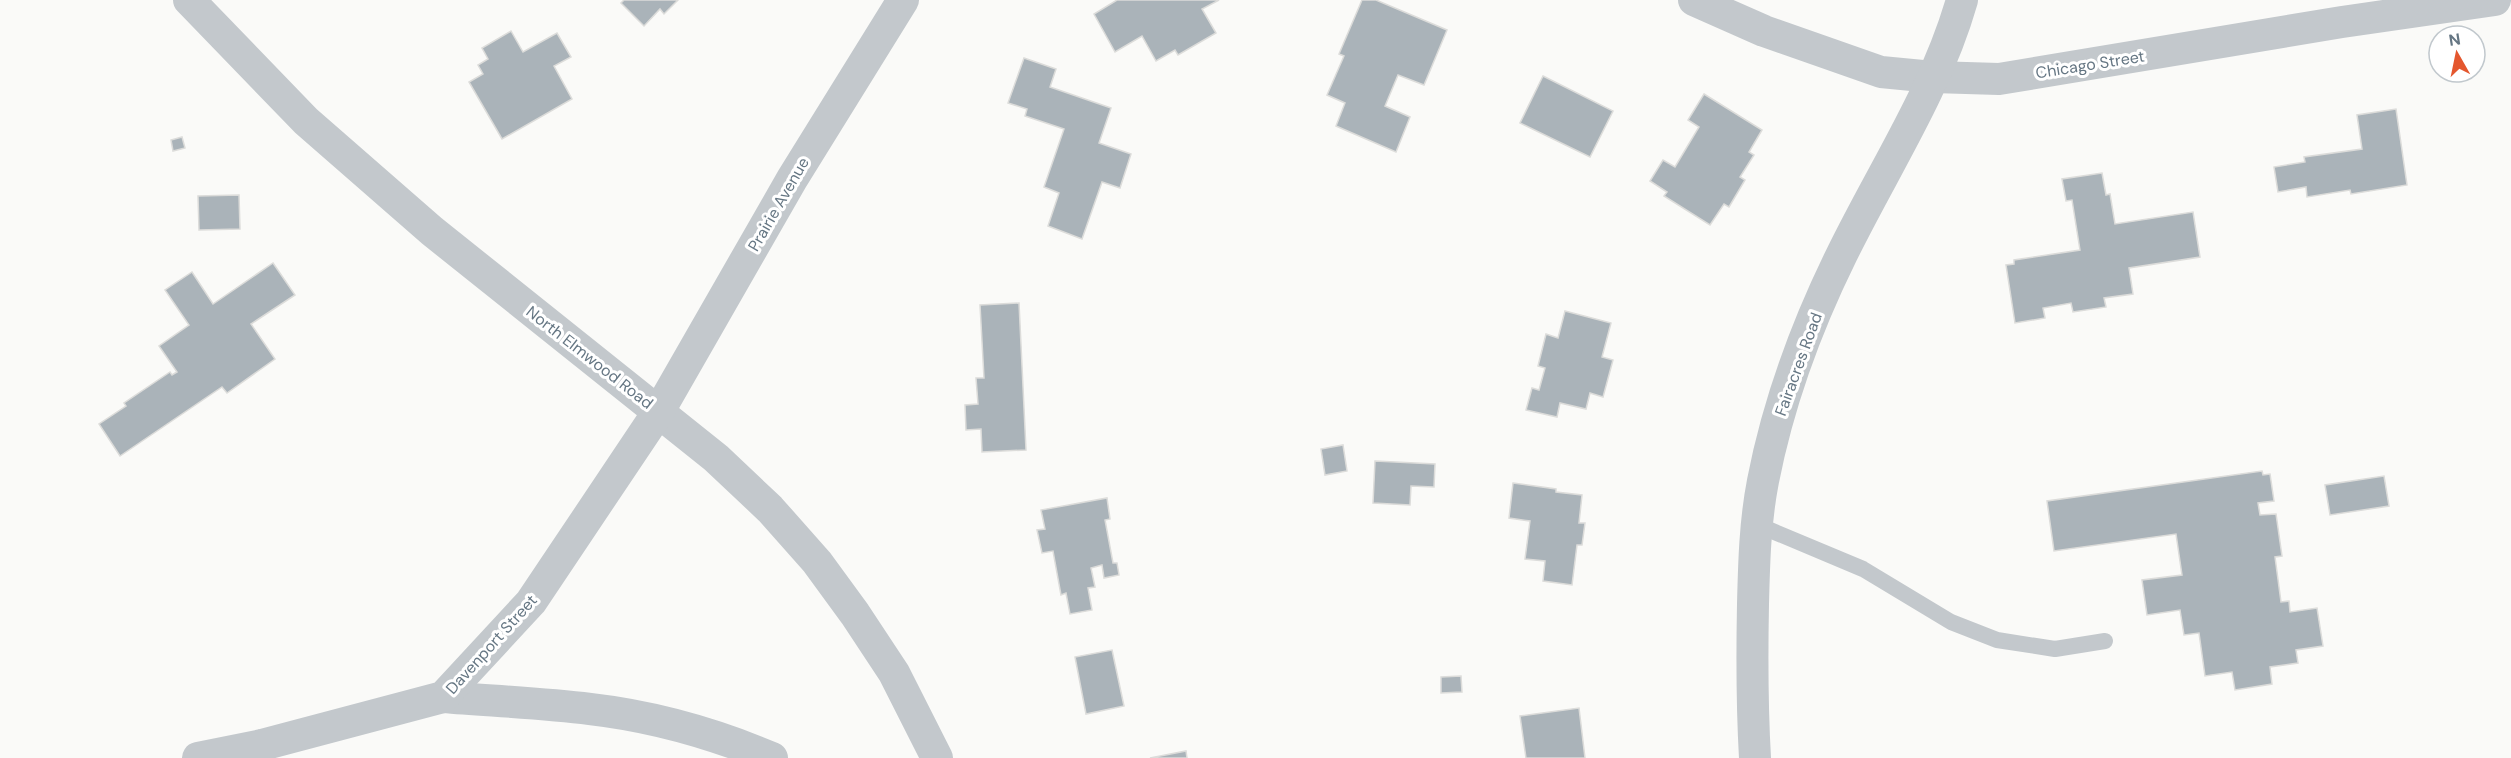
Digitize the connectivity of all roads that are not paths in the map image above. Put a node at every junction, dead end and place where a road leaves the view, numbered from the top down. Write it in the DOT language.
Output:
graph roads {
  1 [pos="189,0"];
  2 [pos="903,0"];
  3 [pos="1694,0"];
  4 [pos="1962,0"];
  5 [pos="2495,0"];
  6 [pos="1933,77"];
  7 [pos="659,411"];
  8 [pos="1758,525"];
  9 [pos="2105,640"];
  10 [pos="443,697"];
  11 [pos="198,758"];
  12 [pos="772,758"];
  13 [pos="937,758"];
  14 [pos="1755,758"];
  1 -- 7 [label="street, North Elmwood Road"];
  2 -- 7 [label="street, Prairie Avenue"];
  3 -- 6 [label="street, Chicago Street"];
  4 -- 6 [label="street, Fairacres Road"];
  5 -- 6 [label="street, Chicago Street"];
  6 -- 8 [label="street, Fairacres Road"];
  7 -- 10 [label="street, Davenport Street"];
  7 -- 13 [label="street, North Elmwood Road"];
  8 -- 9 [label="lane"];
  8 -- 14 [label="street, Fairacres Road"];
  10 -- 11 [label="street, Davenport Street"];
  10 -- 12 [label="street"];
}
